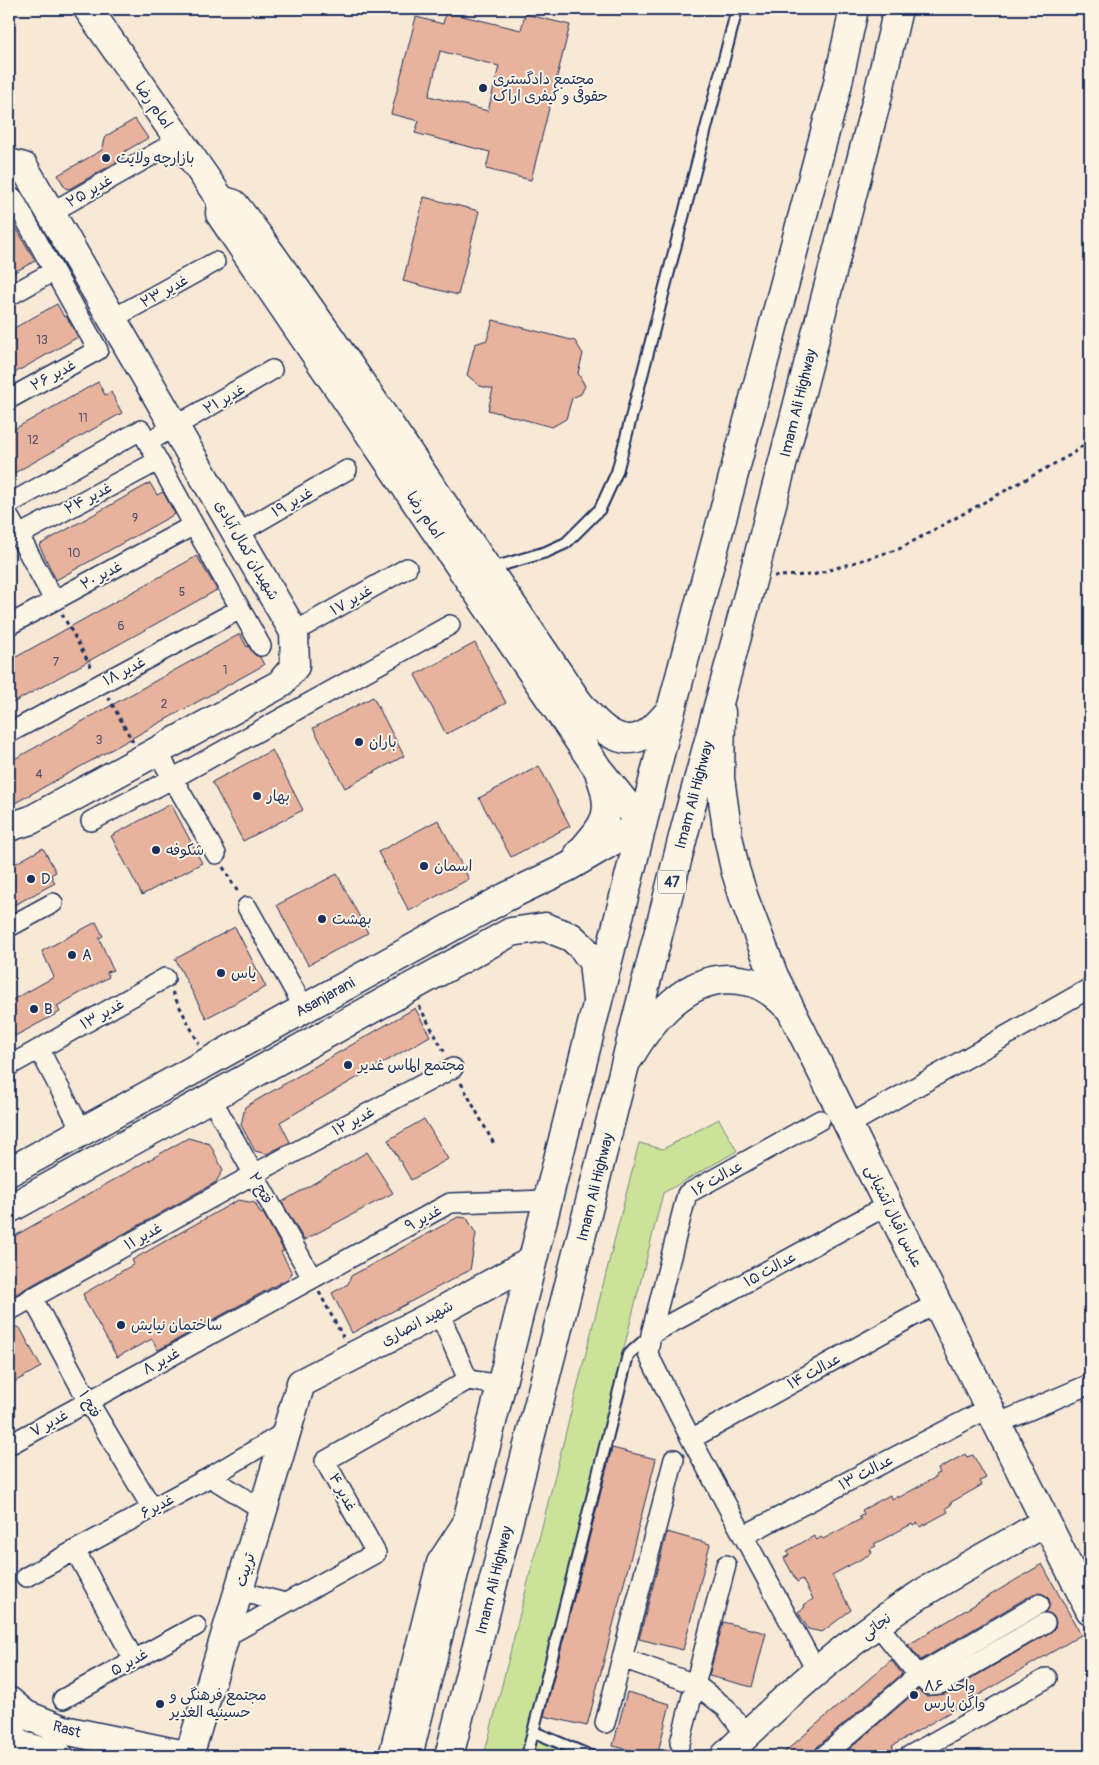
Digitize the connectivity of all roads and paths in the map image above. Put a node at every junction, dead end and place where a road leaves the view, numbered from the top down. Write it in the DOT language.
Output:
graph roads {
  1 [pos="88,9"];
  2 [pos="737,9"];
  3 [pos="854,9"];
  4 [pos="898,9"];
  5 [pos="179,140"];
  6 [pos="9,163"];
  7 [pos="11,200"];
  8 [pos="221,200"];
  9 [pos="50,213"];
  10 [pos="215,262"];
  11 [pos="54,271"];
  12 [pos="9,296"];
  13 [pos="112,319"];
  14 [pos="272,370"];
  15 [pos="9,399"];
  16 [pos="175,427"];
  17 [pos="145,436"];
  18 [pos="1090,440"];
  19 [pos="158,461"];
  20 [pos="347,470"];
  21 [pos="9,504"];
  22 [pos="9,517"];
  23 [pos="194,525"];
  24 [pos="237,534"];
  25 [pos="18,535"];
  26 [pos="407,568"];
  27 [pos="488,569"];
  28 [pos="753,577"];
  29 [pos="54,600"];
  30 [pos="240,609"];
  31 [pos="450,624"];
  32 [pos="9,625"];
  33 [pos="294,632"];
  34 [pos="261,646"];
  35 [pos="721,697"];
  36 [pos="569,708"];
  37 [pos="671,710"];
  38 [pos="9,734"];
  39 [pos="157,751"];
  40 [pos="598,769"];
  41 [pos="172,779"];
  42 [pos="91,821"];
  43 [pos="642,824"];
  44 [pos="9,827"];
  45 [pos="216,854"];
  46 [pos="568,867"];
  47 [pos="506,898"];
  48 [pos="52,903"];
  49 [pos="246,907"];
  50 [pos="9,927"];
  51 [pos="511,932"];
  52 [pos="165,978"];
  53 [pos="1090,988"];
  54 [pos="597,1000"];
  55 [pos="304,1009"];
  56 [pos="790,1009"];
  57 [pos="38,1049"];
  58 [pos="208,1062"];
  59 [pos="626,1063"];
  60 [pos="9,1066"];
  61 [pos="453,1068"];
  62 [pos="211,1098"];
  63 [pos="820,1120"];
  64 [pos="849,1125"];
  65 [pos="82,1131"];
  66 [pos="9,1172"];
  67 [pos="254,1174"];
  68 [pos="547,1200"];
  69 [pos="888,1205"];
  70 [pos="9,1209"];
  71 [pos="532,1261"];
  72 [pos="312,1278"];
  73 [pos="32,1297"];
  74 [pos="937,1303"];
  75 [pos="9,1311"];
  76 [pos="439,1312"];
  77 [pos="652,1334"];
  78 [pos="354,1356"];
  79 [pos="468,1380"];
  80 [pos="301,1383"];
  81 [pos="1090,1384"];
  82 [pos="501,1385"];
  83 [pos="88,1401"];
  84 [pos="993,1416"];
  85 [pos="287,1431"];
  86 [pos="691,1439"];
  87 [pos="9,1445"];
  88 [pos="674,1459"];
  89 [pos="210,1477"];
  90 [pos="152,1508"];
  91 [pos="263,1510"];
  92 [pos="1046,1522"];
  93 [pos="466,1524"];
  94 [pos="743,1536"];
  95 [pos="76,1550"];
  96 [pos="726,1565"];
  97 [pos="26,1577"];
  98 [pos="239,1590"];
  99 [pos="285,1603"];
  100 [pos="1039,1604"];
  101 [pos="1090,1608"];
  102 [pos="1045,1623"];
  103 [pos="877,1624"];
  104 [pos="196,1626"];
  105 [pos="225,1638"];
  106 [pos="622,1658"];
  107 [pos="134,1660"];
  108 [pos="817,1672"];
  109 [pos="918,1675"];
  110 [pos="1047,1678"];
  111 [pos="695,1684"];
  112 [pos="63,1699"];
  113 [pos="9,1701"];
  114 [pos="605,1723"];
  115 [pos="534,1732"];
  116 [pos="746,1735"];
  117 [pos="9,1736"];
  118 [pos="680,1743"];
  119 [pos="42,1754"];
  120 [pos="189,1756"];
  121 [pos="393,1756"];
  122 [pos="408,1756"];
  123 [pos="449,1756"];
  124 [pos="527,1756"];
  125 [pos="591,1756"];
  126 [pos="725,1756"];
  127 [pos="824,1756"];
  128 [pos="909,1756"];
  1 -- 5 [label="main road, امام رضا"];
  2 -- 27 [label="lane"];
  3 -- 37 [label="main road"];
  4 -- 28 [label="main road, Imam Ali Highway / 47"];
  5 -- 8 [label="main road, امام رضا"];
  5 -- 9 [label="street, غدیر ۲۵"];
  6 -- 9 [label="main road, شهیدان کمال آبادی"];
  7 -- 11 [label="street"];
  8 -- 27 [label="main road, امام رضا"];
  8 -- 36 [label="main road, امام رضا"];
  9 -- 13 [label="main road, شهیدان کمال آبادی"];
  10 -- 13 [label="street, غدیر ۲۳"];
  11 -- 12 [label="street"];
  11 -- 15 [label="street, غدیر ۲۶"];
  13 -- 16 [label="main road, شهیدان کمال آبادی"];
  14 -- 16 [label="street, غدیر ۲۱"];
  16 -- 17 [label="street, غدیر ۲۱"];
  16 -- 24 [label="main road, شهیدان کمال آبادی"];
  17 -- 19 [label="street"];
  17 -- 21 [label="street"];
  18 -- 28 [label="path"];
  19 -- 23 [label="street"];
  19 -- 25 [label="street, غدیر ۲۴"];
  20 -- 24 [label="street, غدیر ۱۹"];
  22 -- 25 [label="street"];
  23 -- 29 [label="street, غدیر ۲۰"];
  23 -- 30 [label="street"];
  24 -- 33 [label="main road, شهیدان کمال آبادی"];
  25 -- 29 [label="street"];
  26 -- 33 [label="street, غدیر ۱۷"];
  27 -- 36 [label="main road, امام رضا"];
  28 -- 35 [label="main road, Imam Ali Highway / 47"];
  29 -- 32 [label="street, غدیر ۲۰"];
  30 -- 34 [label="street"];
  30 -- 38 [label="street, غدیر ۱۸"];
  31 -- 41 [label="street"];
  33 -- 39 [label="main road, شهیدان کمال آبادی"];
  35 -- 56 [label="main road"];
  35 -- 59 [label="main road, Imam Ali Highway / 47"];
  36 -- 37 [label="main road, امام رضا"];
  36 -- 40 [label="main road, امام رضا"];
  37 -- 43 [label="main road"];
  39 -- 41 [label="street"];
  39 -- 44 [label="main road, شهیدان کمال آبادی"];
  40 -- 43 [label="main road, امام رضا"];
  40 -- 46 [label="main road"];
  41 -- 42 [label="street"];
  41 -- 45 [label="street"];
  43 -- 46 [label="main road, Asanjarani"];
  43 -- 54 [label="main road"];
  45 -- 49 [label="path"];
  46 -- 47 [label="main road, Asanjarani"];
  47 -- 51 [label="main road"];
  47 -- 55 [label="main road, Asanjarani"];
  48 -- 50 [label="street"];
  49 -- 55 [label="street"];
  51 -- 54 [label="main road"];
  51 -- 62 [label="main road"];
  52 -- 57 [label="street, غدیر ۱۳"];
  52 -- 58 [label="path"];
  53 -- 64 [label="street"];
  54 -- 68 [label="main road"];
  55 -- 58 [label="main road, Asanjarani"];
  56 -- 59 [label="main road, عباس اقبال آشتیانی"];
  56 -- 64 [label="main road, عباس اقبال آشتیانی"];
  57 -- 60 [label="street, غدیر ۱۳"];
  57 -- 65 [label="street"];
  58 -- 65 [label="main road, Asanjarani"];
  59 -- 123 [label="main road, Imam Ali Highway / 47"];
  61 -- 67 [label="street, غدیر ۱۲"];
  62 -- 67 [label="street, فتح ۲"];
  62 -- 70 [label="main road"];
  63 -- 77 [label="street, عدالت ۱۶"];
  64 -- 69 [label="main road, عباس اقبال آشتیانی"];
  65 -- 66 [label="main road, Asanjarani"];
  67 -- 72 [label="street, فتح ۲"];
  67 -- 73 [label="street, غدیر ۱۱"];
  68 -- 71 [label="main road"];
  68 -- 72 [label="street, غدیر ۹"];
  69 -- 74 [label="main road, عباس اقبال آشتیانی"];
  69 -- 77 [label="street, عدالت ۱۵"];
  71 -- 76 [label="main road, شهید انصاری"];
  71 -- 82 [label="main road"];
  72 -- 78 [label="path"];
  72 -- 83 [label="street, غدیر ۸"];
  73 -- 75 [label="street, غدیر ۱۱"];
  73 -- 83 [label="street, فتح ۱"];
  74 -- 84 [label="main road, عباس اقبال آشتیانی"];
  74 -- 86 [label="street, عدالت ۱۴"];
  76 -- 78 [label="main road, شهید انصاری"];
  76 -- 79 [label="street"];
  77 -- 86 [label="street, عدالت ۱۶"];
  77 -- 115 [label="lane"];
  78 -- 80 [label="main road, شهید انصاری"];
  79 -- 82 [label="street"];
  79 -- 99 [label="street, غدیر ۴"];
  80 -- 85 [label="main road, تربیت"];
  81 -- 84 [label="street, عدالت ۱۳"];
  82 -- 93 [label="main road"];
  83 -- 87 [label="street, غدیر ۷"];
  83 -- 90 [label="street, فتح ۱"];
  84 -- 92 [label="main road, عباس اقبال آشتیانی"];
  84 -- 94 [label="street, عدالت ۱۳"];
  85 -- 89 [label="street, غدیر۶"];
  85 -- 91 [label="main road, تربیت"];
  86 -- 94 [label="street, عدالت ۱۶"];
  88 -- 106 [label="street"];
  89 -- 90 [label="street, غدیر۶"];
  89 -- 91 [label="street"];
  90 -- 95 [label="street, غدیر۶"];
  91 -- 98 [label="main road, تربیت"];
  92 -- 101 [label="main road, عباس اقبال آشتیانی"];
  92 -- 103 [label="main road, نجاتی"];
  93 -- 121 [label="main road"];
  93 -- 122 [label="main road"];
  94 -- 108 [label="street, عدالت ۱۶"];
  95 -- 97 [label="street, غدیر۶"];
  95 -- 107 [label="street"];
  96 -- 111 [label="street"];
  98 -- 99 [label="street"];
  98 -- 105 [label="main road, تربیت"];
  99 -- 105 [label="street, غدیر ۴"];
  100 -- 109 [label="street"];
  102 -- 109 [label="street"];
  103 -- 108 [label="main road, نجاتی"];
  103 -- 109 [label="street"];
  104 -- 107 [label="street, غدیر ۵"];
  105 -- 120 [label="main road, تربیت"];
  106 -- 111 [label="street"];
  106 -- 114 [label="street"];
  107 -- 112 [label="street, غدیر ۵"];
  108 -- 116 [label="main road, نجاتی"];
  109 -- 127 [label="street"];
  110 -- 128 [label="street"];
  111 -- 116 [label="street"];
  111 -- 118 [label="street"];
  113 -- 120 [label="main road, Rast"];
  115 -- 124 [label="lane"];
  115 -- 125 [label="lane"];
  116 -- 126 [label="main road, نجاتی"];
  117 -- 119 [label="main road"];
}
